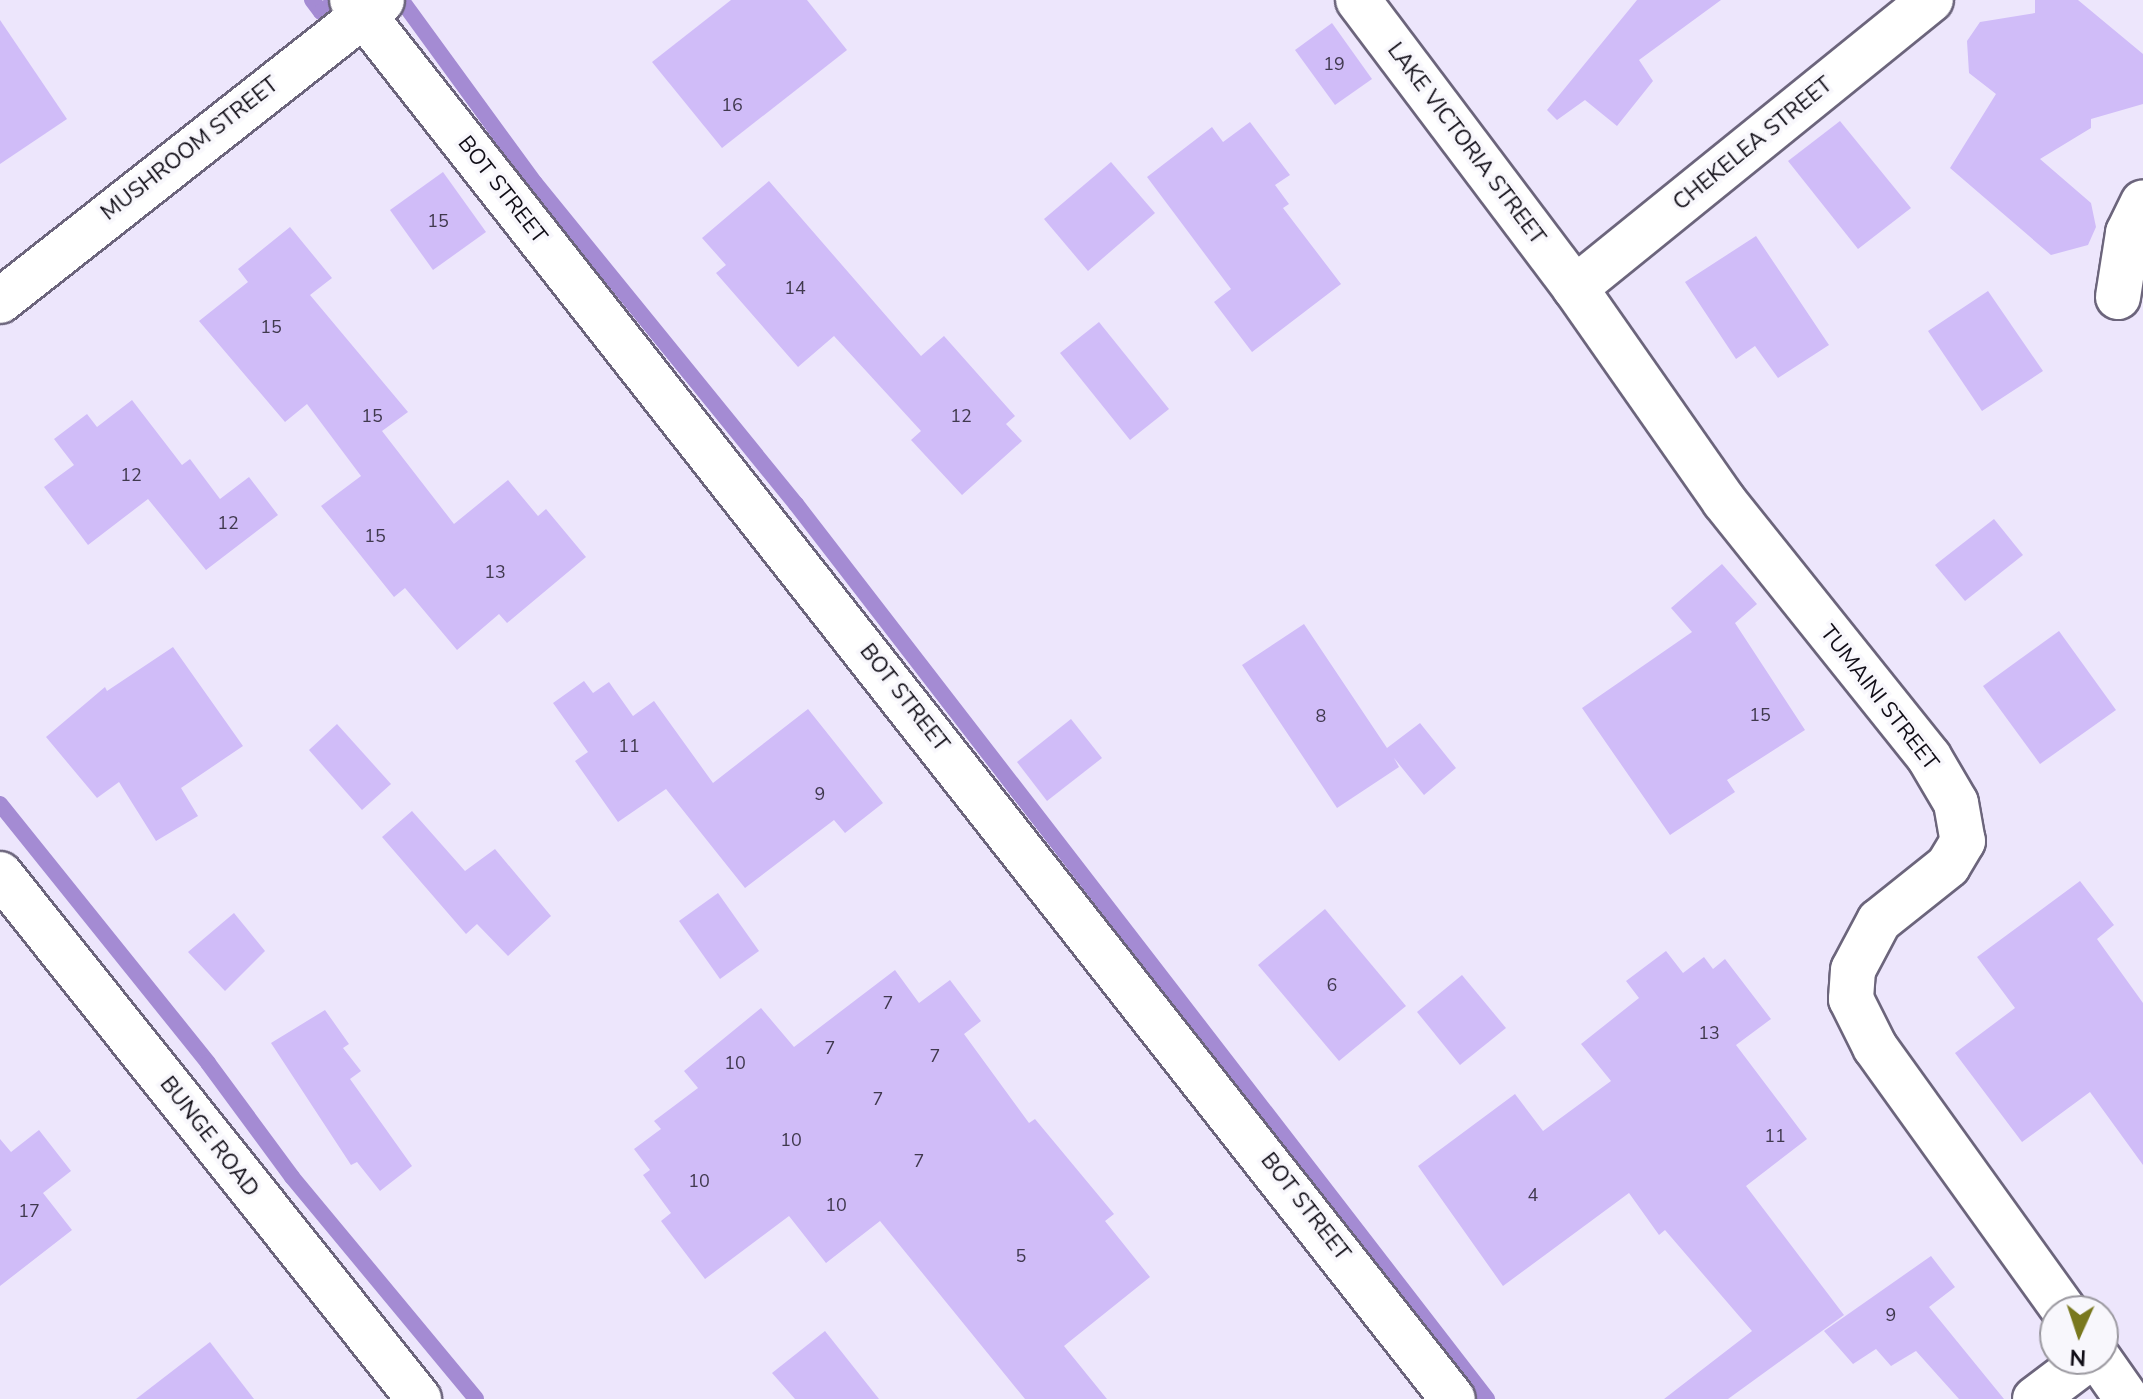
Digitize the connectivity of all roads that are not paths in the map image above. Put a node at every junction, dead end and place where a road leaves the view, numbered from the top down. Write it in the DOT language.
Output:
graph roads {
  1 [pos="1358,0"];
  2 [pos="1931,0"];
  3 [pos="365,5"];
  4 [pos="2143,202"];
  5 [pos="1575,288"];
  6 [pos="2118,297"];
  7 [pos="0,301"];
  8 [pos="0,874"];
  9 [pos="2053,1295"];
  10 [pos="2067,1375"];
  11 [pos="2110,1375"];
  12 [pos="419,1399"];
  13 [pos="1453,1399"];
  14 [pos="2035,1399"];
  15 [pos="2127,1399"];
  1 -- 5 [label="street, LAKE VICTORIA STREET"];
  2 -- 5 [label="street, CHEKELEA STREET"];
  3 -- 7 [label="street, MUSHROOM STREET"];
  3 -- 13 [label="street, BOT STREET"];
  4 -- 6 [label="street"];
  5 -- 9 [label="street, TUMAINI STREET"];
  8 -- 12 [label="street, BUNGE ROAD"];
  10 -- 14 [label="street"];
  11 -- 15 [label="street"];
}
